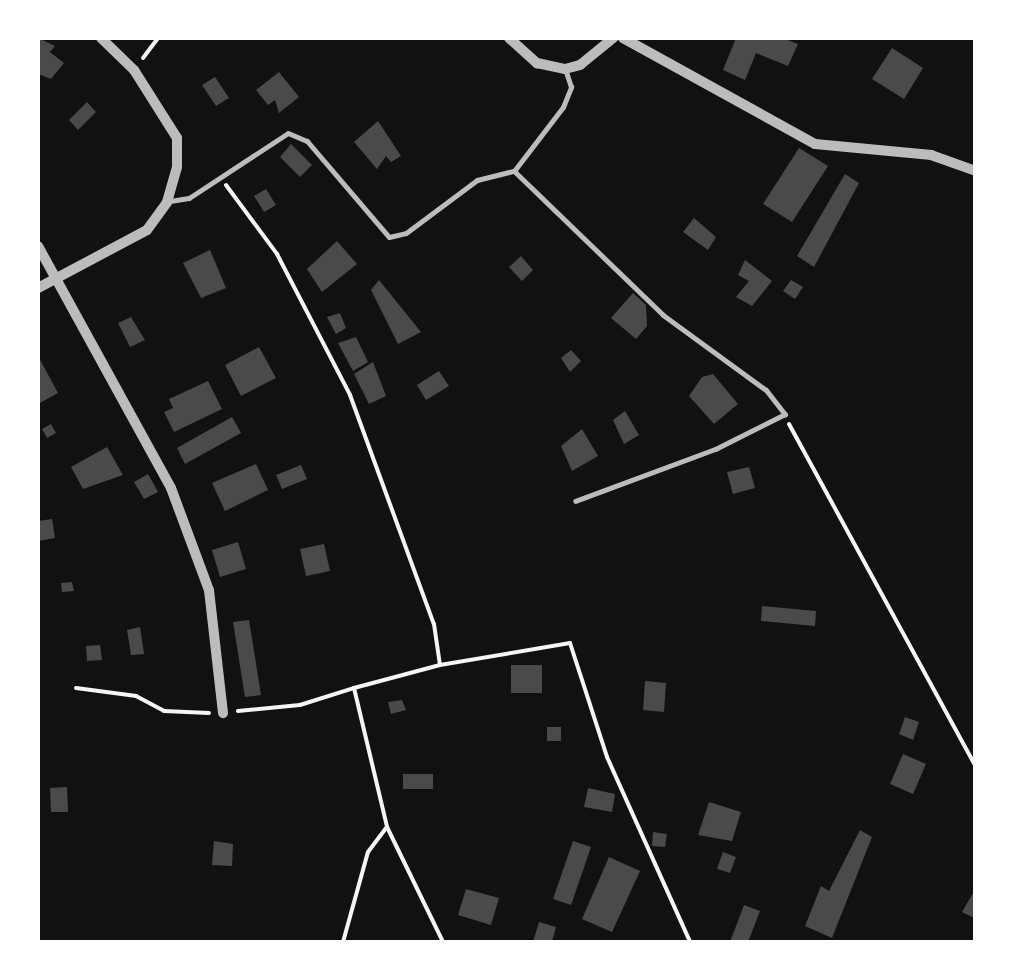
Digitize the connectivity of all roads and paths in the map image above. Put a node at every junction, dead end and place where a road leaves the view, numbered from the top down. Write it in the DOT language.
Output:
graph roads {
  1 [pos="101,38"];
  2 [pos="158,38"];
  3 [pos="509,38"];
  4 [pos="612,38"];
  5 [pos="623,38"];
  6 [pos="565,69"];
  7 [pos="134,70"];
  8 [pos="514,170"];
  9 [pos="976,171"];
  10 [pos="218,176"];
  11 [pos="166,202"];
  12 [pos="38,246"];
  13 [pos="60,279"];
  14 [pos="38,288"];
  15 [pos="785,414"];
  16 [pos="575,501"];
  17 [pos="440,664"];
  18 [pos="76,688"];
  19 [pos="354,688"];
  20 [pos="223,713"];
  21 [pos="976,766"];
  22 [pos="387,827"];
  23 [pos="343,942"];
  24 [pos="443,942"];
  25 [pos="690,942"];
  1 -- 7 [label="street"];
  2 -- 7 [label="path"];
  3 -- 6 [label="street"];
  4 -- 6 [label="street"];
  5 -- 9 [label="street"];
  6 -- 8 [label="lane"];
  7 -- 11 [label="street"];
  8 -- 10 [label="lane"];
  8 -- 15 [label="lane"];
  10 -- 11 [label="lane"];
  10 -- 17 [label="path"];
  11 -- 13 [label="street"];
  12 -- 13 [label="street"];
  13 -- 14 [label="street"];
  13 -- 20 [label="street"];
  15 -- 16 [label="lane"];
  15 -- 21 [label="path"];
  17 -- 19 [label="path"];
  17 -- 25 [label="path"];
  18 -- 20 [label="path"];
  19 -- 20 [label="path"];
  19 -- 22 [label="path"];
  22 -- 23 [label="path"];
  22 -- 24 [label="path"];
}
